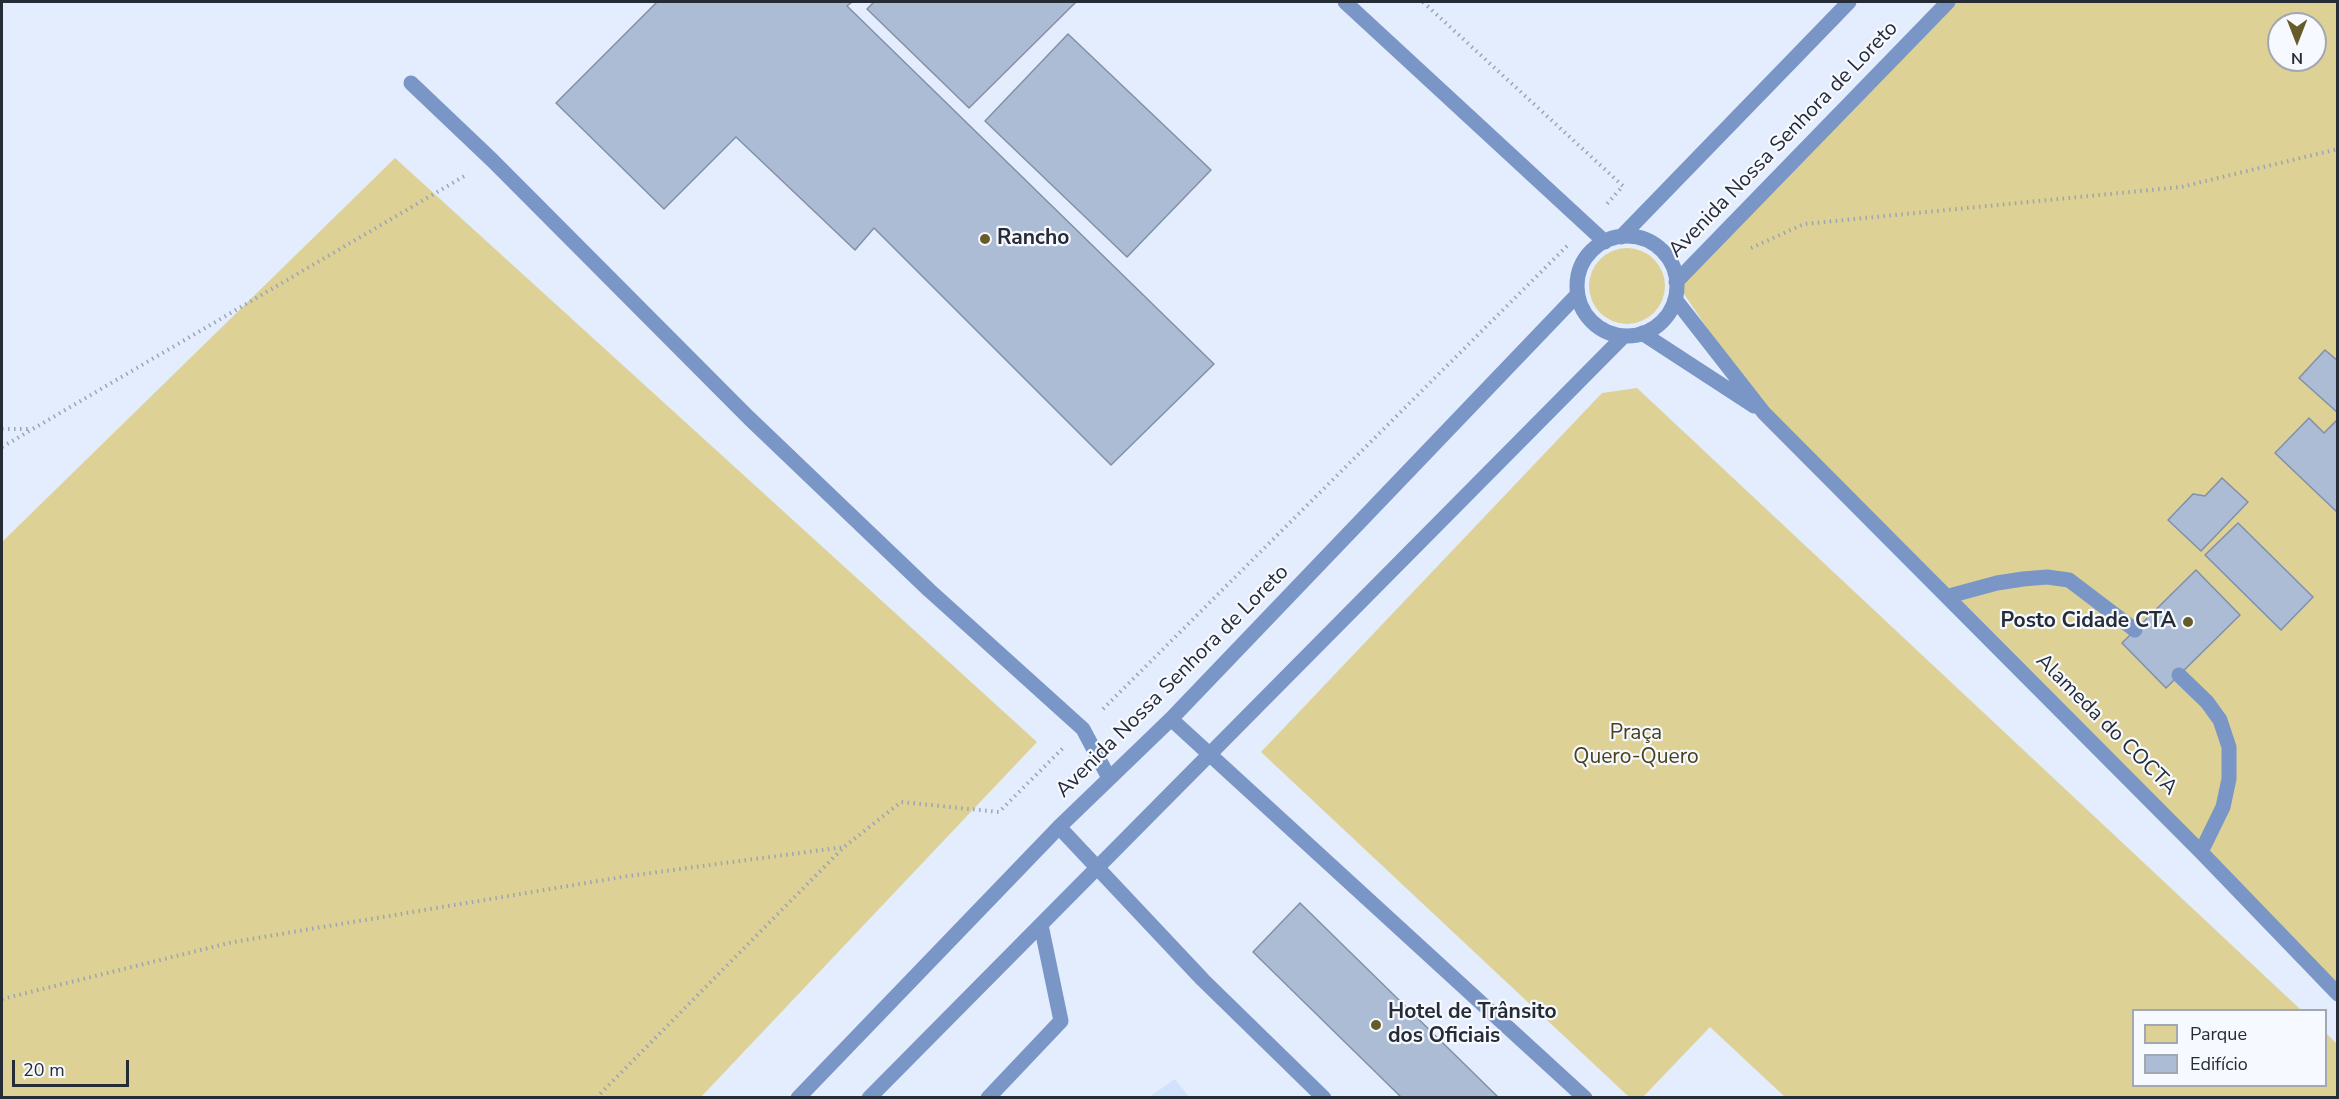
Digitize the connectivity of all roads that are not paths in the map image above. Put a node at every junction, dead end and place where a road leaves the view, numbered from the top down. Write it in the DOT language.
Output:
graph roads {
  1 [pos="1344,2"];
  2 [pos="1849,2"];
  3 [pos="1948,2"];
  4 [pos="411,83"];
  5 [pos="1621,237"];
  6 [pos="1605,242"];
  7 [pos="1676,282"];
  8 [pos="1577,295"];
  9 [pos="1675,299"];
  10 [pos="1642,333"];
  11 [pos="1624,336"];
  12 [pos="1764,413"];
  13 [pos="1949,596"];
  14 [pos="2135,630"];
  15 [pos="2179,675"];
  16 [pos="1171,719"];
  17 [pos="1209,755"];
  18 [pos="1109,778"];
  19 [pos="1059,827"];
  20 [pos="2201,852"];
  21 [pos="1098,868"];
  22 [pos="1041,925"];
  23 [pos="2337,994"];
  24 [pos="798,1098"];
  25 [pos="869,1098"];
  26 [pos="988,1098"];
  27 [pos="1324,1098"];
  28 [pos="1585,1098"];
  1 -- 6 [label="lane"];
  2 -- 5 [label="lane"];
  3 -- 7 [label="lane, Avenida Nossa Senhora de Loreto"];
  4 -- 18 [label="lane"];
  5 -- 6 [label="lane"];
  5 -- 7 [label="lane"];
  6 -- 8 [label="lane"];
  7 -- 9 [label="lane"];
  8 -- 11 [label="lane"];
  8 -- 16 [label="lane, Avenida Nossa Senhora de Loreto"];
  9 -- 10 [label="lane"];
  9 -- 12 [label="lane"];
  10 -- 11 [label="lane"];
  10 -- 12 [label="lane"];
  11 -- 17 [label="lane"];
  12 -- 13 [label="lane, Alameda do COCTA"];
  13 -- 14 [label="lane"];
  13 -- 20 [label="lane, Alameda do COCTA"];
  15 -- 20 [label="lane"];
  16 -- 17 [label="lane"];
  16 -- 18 [label="lane, Avenida Nossa Senhora de Loreto"];
  17 -- 21 [label="lane"];
  17 -- 28 [label="lane"];
  18 -- 19 [label="lane, Avenida Nossa Senhora de Loreto"];
  19 -- 21 [label="lane"];
  19 -- 24 [label="lane, Avenida Nossa Senhora de Loreto"];
  20 -- 23 [label="lane, Alameda do COCTA"];
  21 -- 22 [label="lane"];
  21 -- 27 [label="lane"];
  22 -- 25 [label="lane"];
  22 -- 26 [label="lane"];
}
